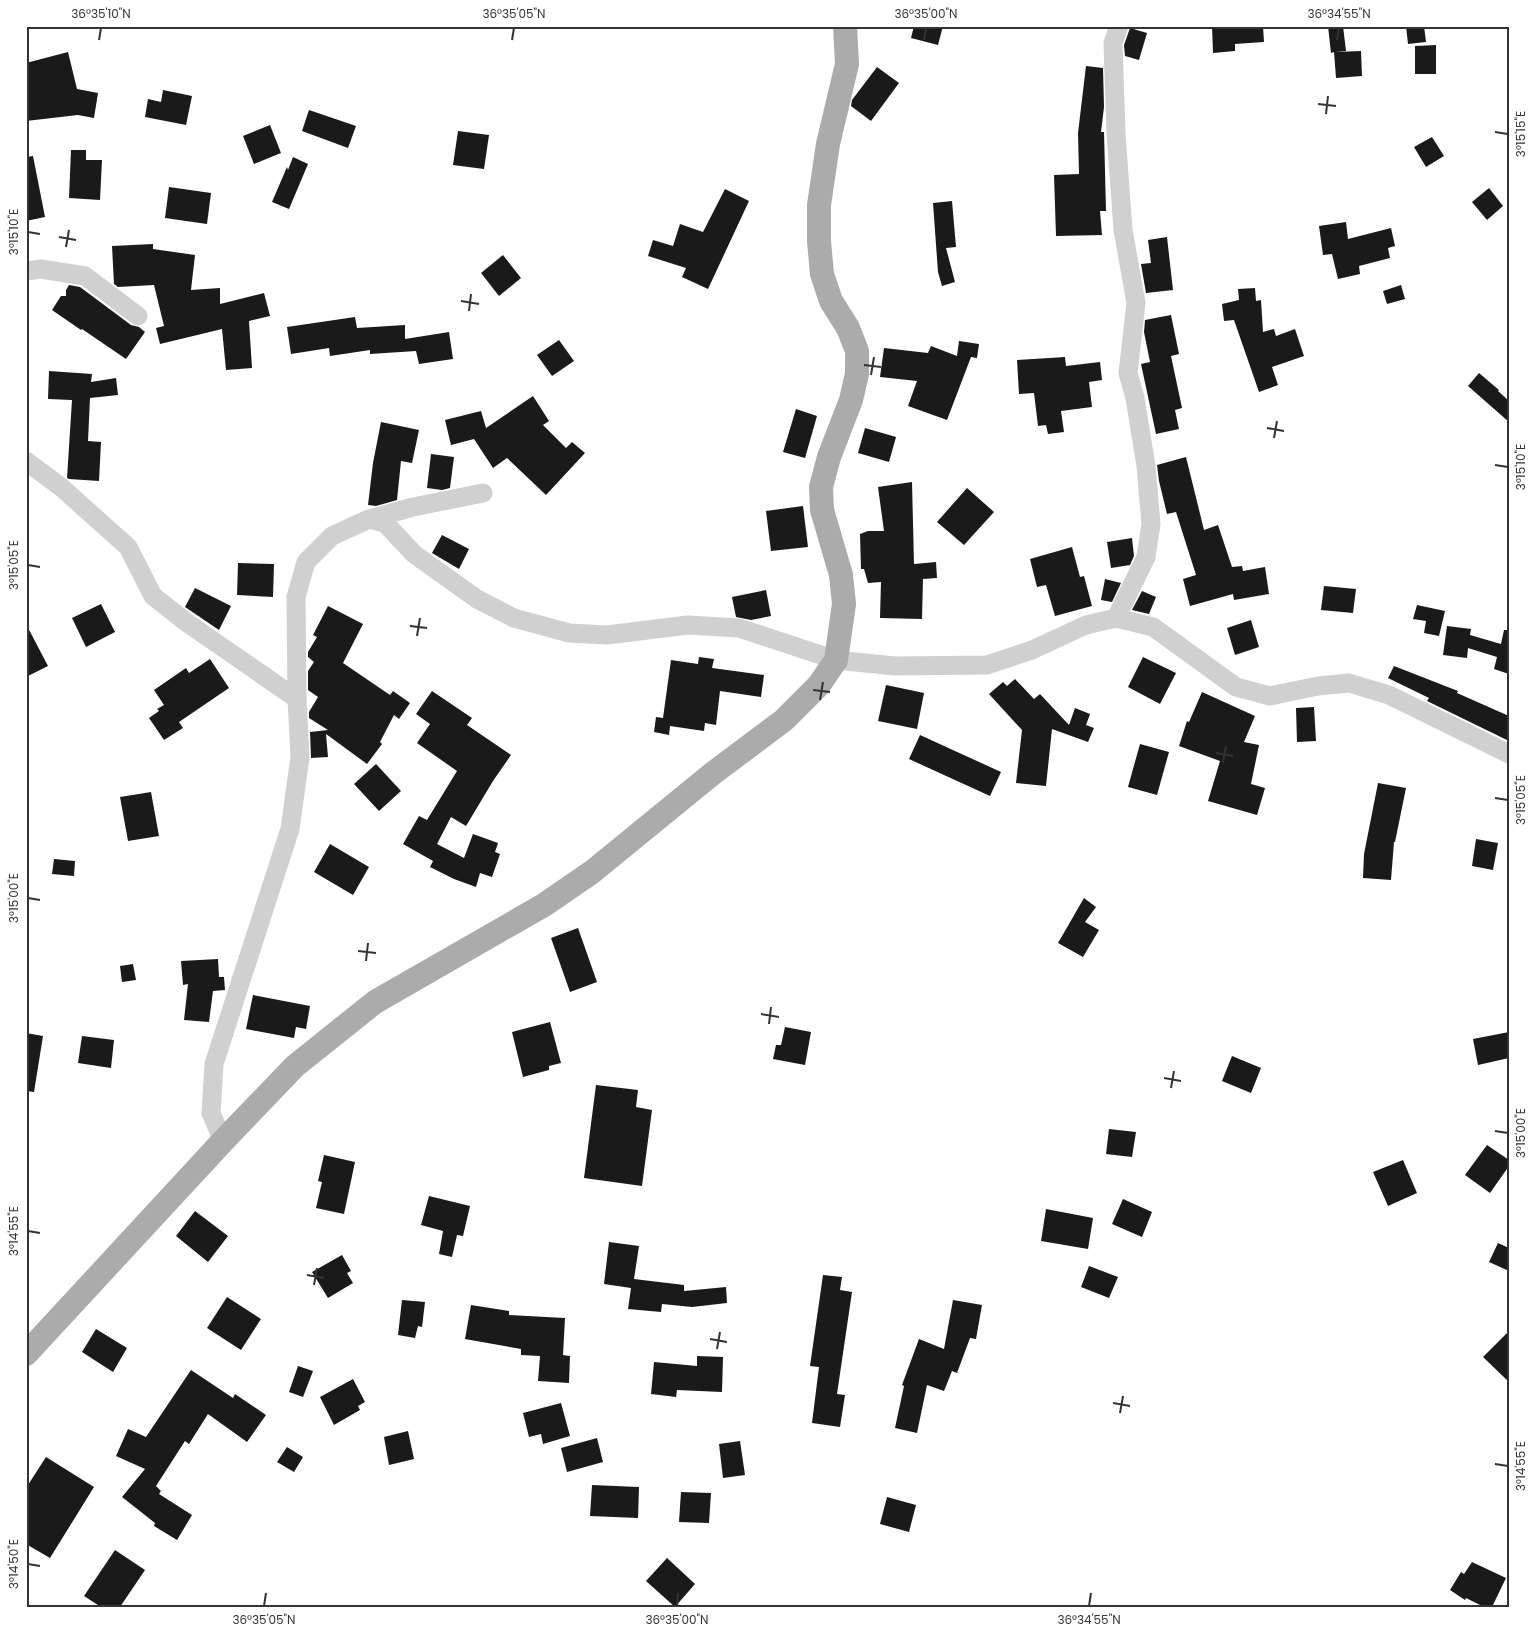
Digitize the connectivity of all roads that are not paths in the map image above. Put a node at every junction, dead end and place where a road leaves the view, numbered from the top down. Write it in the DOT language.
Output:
graph roads {
  1 [pos="845,26"];
  2 [pos="1119,26"];
  3 [pos="26,272"];
  4 [pos="138,316"];
  5 [pos="26,461"];
  6 [pos="483,493"];
  7 [pos="368,519"];
  8 [pos="1116,618"];
  9 [pos="836,660"];
  10 [pos="297,699"];
  11 [pos="1509,754"];
  12 [pos="223,1141"];
  13 [pos="26,1354"];
  1 -- 9 [label="main road"];
  2 -- 8 [label="street"];
  3 -- 4 [label="street"];
  5 -- 10 [label="street"];
  6 -- 7 [label="street"];
  7 -- 9 [label="street"];
  7 -- 10 [label="street"];
  8 -- 9 [label="street"];
  8 -- 11 [label="street"];
  9 -- 12 [label="main road"];
  10 -- 12 [label="street"];
  12 -- 13 [label="main road"];
}
